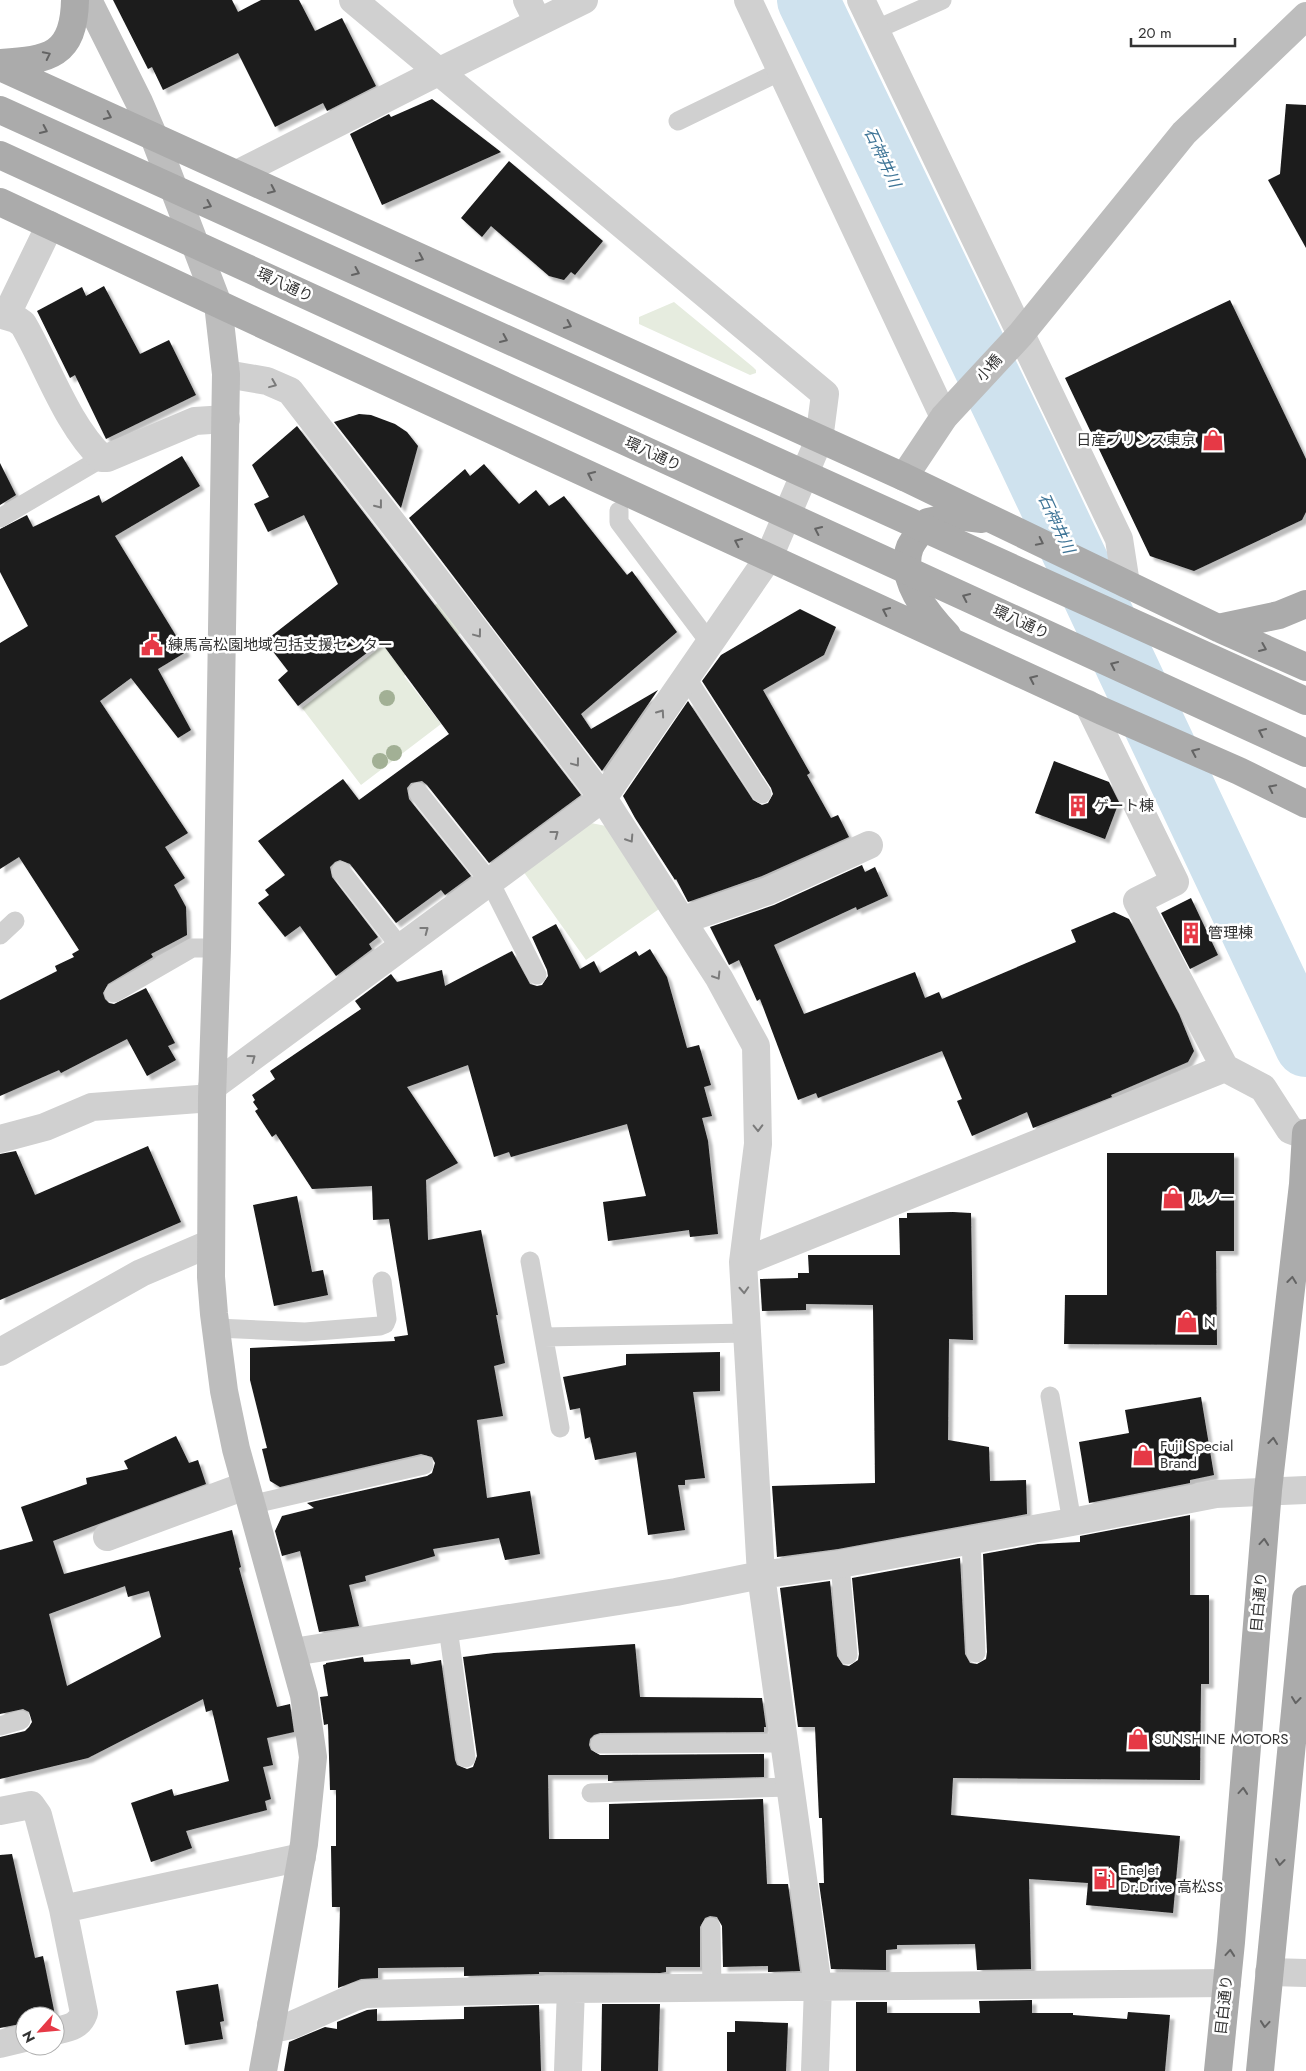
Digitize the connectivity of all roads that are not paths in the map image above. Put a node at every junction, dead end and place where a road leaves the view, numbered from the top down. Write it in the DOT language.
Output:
graph roads {
  1 [pos="75,0"];
  2 [pos="88,0"];
  3 [pos="353,0"];
  4 [pos="584,0"];
  5 [pos="748,0"];
  6 [pos="861,0"];
  7 [pos="942,0"];
  8 [pos="532,11"];
  9 [pos="1306,16"];
  10 [pos="875,30"];
  11 [pos="0,65"];
  12 [pos="781,71"];
  13 [pos="438,72"];
  14 [pos="0,110"];
  15 [pos="678,121"];
  16 [pos="154,137"];
  17 [pos="0,155"];
  18 [pos="237,174"];
  19 [pos="0,202"];
  20 [pos="50,225"];
  21 [pos="218,304"];
  22 [pos="3,317"];
  23 [pos="1017,337"];
  24 [pos="226,374"];
  25 [pos="944,418"];
  26 [pos="226,419"];
  27 [pos="819,440"];
  28 [pos="102,458"];
  29 [pos="904,477"];
  30 [pos="619,511"];
  31 [pos="0,518"];
  32 [pos="996,521"];
  33 [pos="769,556"];
  34 [pos="1126,584"];
  35 [pos="1306,604"];
  36 [pos="1218,628"];
  37 [pos="954,642"];
  38 [pos="710,643"];
  39 [pos="1306,667"];
  40 [pos="686,677"];
  41 [pos="1306,701"];
  42 [pos="1083,702"];
  43 [pos="1306,753"];
  44 [pos="418,792"];
  45 [pos="762,794"];
  46 [pos="603,798"];
  47 [pos="1306,804"];
  48 [pos="868,845"];
  49 [pos="341,871"];
  50 [pos="490,882"];
  51 [pos="683,920"];
  52 [pos="15,921"];
  53 [pos="0,935"];
  54 [pos="217,948"];
  55 [pos="401,948"];
  56 [pos="537,975"];
  57 [pos="114,993"];
  58 [pos="1225,1068"];
  59 [pos="212,1093"];
  60 [pos="1305,1138"];
  61 [pos="0,1140"];
  62 [pos="211,1243"];
  63 [pos="530,1261"];
  64 [pos="743,1262"];
  65 [pos="382,1281"];
  66 [pos="216,1328"];
  67 [pos="747,1333"];
  68 [pos="544,1337"];
  69 [pos="0,1352"];
  70 [pos="1050,1396"];
  71 [pos="560,1428"];
  72 [pos="424,1465"];
  73 [pos="1268,1490"];
  74 [pos="1306,1490"];
  75 [pos="248,1496"];
  76 [pos="1072,1522"];
  77 [pos="107,1537"];
  78 [pos="971,1541"];
  79 [pos="840,1564"];
  80 [pos="761,1575"];
  81 [pos="1306,1599"];
  82 [pos="448,1628"];
  83 [pos="293,1652"];
  84 [pos="976,1653"];
  85 [pos="848,1655"];
  86 [pos="21,1720"];
  87 [pos="0,1726"];
  88 [pos="785,1743"];
  89 [pos="600,1744"];
  90 [pos="466,1758"];
  91 [pos="791,1787"];
  92 [pos="591,1793"];
  93 [pos="0,1811"];
  94 [pos="302,1857"];
  95 [pos="63,1909"];
  96 [pos="711,1927"];
  97 [pos="1269,1972"];
  98 [pos="1306,1973"];
  99 [pos="1227,1983"];
  100 [pos="818,1987"];
  101 [pos="712,1988"];
  102 [pos="571,1989"];
  103 [pos="271,2025"];
  104 [pos="65,2028"];
  105 [pos="15,2040"];
  106 [pos="0,2044"];
  107 [pos="263,2071"];
  108 [pos="568,2071"];
  109 [pos="815,2071"];
  110 [pos="1218,2071"];
  111 [pos="1260,2071"];
  11 -- 1 [label="main road, one-way"];
  2 -- 16 [label="street"];
  3 -- 13 [label="street"];
  4 -- 8 [label="street"];
  5 -- 12 [label="street"];
  6 -- 10 [label="street"];
  7 -- 10 [label="lane"];
  8 -- 13 [label="street"];
  9 -- 23 [label="street, 小橋"];
  10 -- 23 [label="street"];
  11 -- 16 [label="main road, one-way"];
  12 -- 15 [label="lane"];
  12 -- 25 [label="street"];
  13 -- 18 [label="street"];
  13 -- 27 [label="street"];
  14 -- 41 [label="main road, one-way, bridge"];
  16 -- 18 [label="main road"];
  16 -- 21 [label="street"];
  43 -- 17 [label="main road, 環八通り, one-way, bridge"];
  18 -- 27 [label="main road, one-way"];
  19 -- 20 [label="main road"];
  20 -- 21 [label="main road"];
  20 -- 22 [label="street"];
  21 -- 24 [label="street"];
  33 -- 21 [label="main road, one-way"];
  22 -- 28 [label="street"];
  23 -- 25 [label="street, 小橋"];
  23 -- 34 [label="street"];
  24 -- 26 [label="street"];
  24 -- 46 [label="street, one-way"];
  25 -- 29 [label="street, 小橋"];
  26 -- 28 [label="street"];
  26 -- 54 [label="street"];
  27 -- 29 [label="main road"];
  27 -- 33 [label="street"];
  28 -- 31 [label="lane"];
  29 -- 32 [label="main road"];
  30 -- 38 [label="lane"];
  32 -- 34 [label="main road, one-way"];
  32 -- 37 [label="main road"];
  37 -- 33 [label="main road, one-way"];
  33 -- 38 [label="street"];
  34 -- 36 [label="main road"];
  35 -- 36 [label="main road"];
  36 -- 39 [label="main road, one-way"];
  42 -- 37 [label="main road, one-way"];
  38 -- 40 [label="street"];
  40 -- 45 [label="lane"];
  46 -- 40 [label="street, one-way"];
  47 -- 42 [label="main road, one-way"];
  42 -- 58 [label="street"];
  44 -- 50 [label="lane"];
  50 -- 46 [label="street, one-way"];
  46 -- 51 [label="street, one-way"];
  48 -- 51 [label="street"];
  49 -- 55 [label="lane"];
  55 -- 50 [label="street, one-way"];
  50 -- 56 [label="lane"];
  51 -- 64 [label="street, one-way"];
  52 -- 53 [label="lane"];
  54 -- 57 [label="lane"];
  54 -- 59 [label="street"];
  59 -- 55 [label="street, one-way"];
  58 -- 60 [label="street"];
  58 -- 64 [label="street"];
  59 -- 61 [label="street"];
  59 -- 62 [label="street"];
  73 -- 60 [label="main road, 目白通り, one-way"];
  62 -- 66 [label="street"];
  62 -- 69 [label="street"];
  63 -- 68 [label="lane"];
  64 -- 67 [label="street, one-way"];
  65 -- 66 [label="lane"];
  66 -- 75 [label="street"];
  67 -- 68 [label="lane"];
  67 -- 80 [label="street"];
  68 -- 71 [label="lane"];
  70 -- 76 [label="lane"];
  72 -- 75 [label="lane"];
  73 -- 74 [label="street"];
  73 -- 76 [label="street"];
  99 -- 73 [label="main road, 目白通り, one-way"];
  75 -- 77 [label="street"];
  75 -- 83 [label="street"];
  76 -- 78 [label="street"];
  78 -- 79 [label="street"];
  78 -- 84 [label="lane"];
  79 -- 80 [label="street"];
  79 -- 85 [label="lane"];
  80 -- 82 [label="street"];
  80 -- 88 [label="street"];
  81 -- 97 [label="main road, one-way"];
  82 -- 83 [label="street"];
  82 -- 90 [label="lane"];
  83 -- 94 [label="street"];
  86 -- 87 [label="lane"];
  88 -- 89 [label="lane"];
  88 -- 91 [label="street"];
  91 -- 92 [label="lane"];
  91 -- 100 [label="street"];
  93 -- 95 [label="street"];
  94 -- 95 [label="street"];
  94 -- 103 [label="street"];
  95 -- 104 [label="street"];
  96 -- 101 [label="lane"];
  97 -- 98 [label="street"];
  97 -- 111 [label="main road, one-way"];
  99 -- 100 [label="street"];
  99 -- 110 [label="main road, 目白通り"];
  100 -- 101 [label="street"];
  100 -- 109 [label="street"];
  101 -- 102 [label="street"];
  102 -- 103 [label="street"];
  102 -- 108 [label="street"];
  103 -- 107 [label="street"];
  105 -- 106 [label="street"];
}
